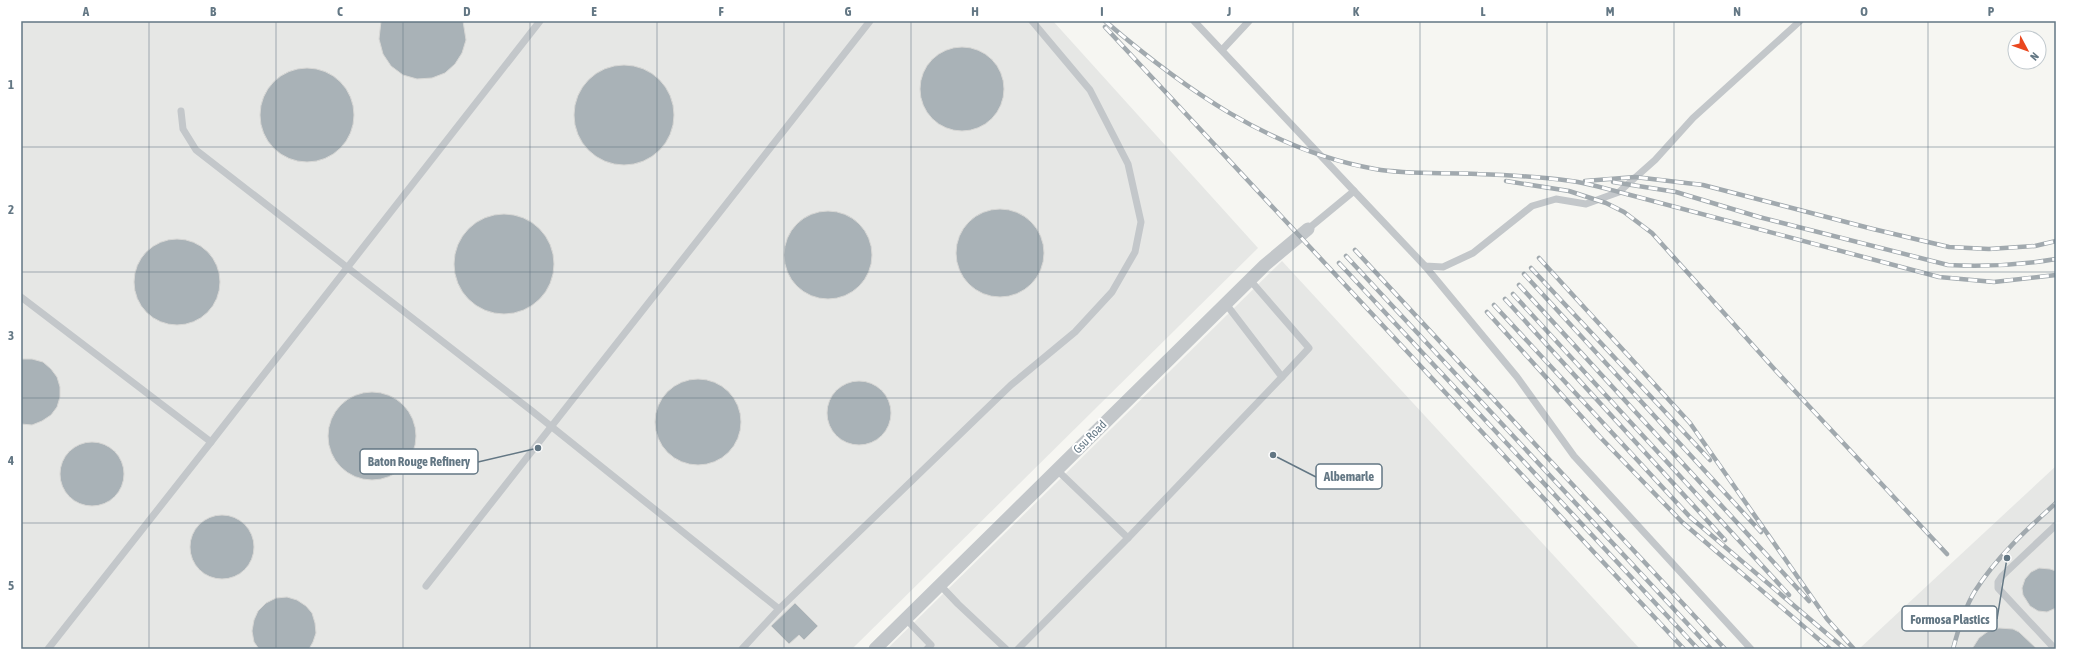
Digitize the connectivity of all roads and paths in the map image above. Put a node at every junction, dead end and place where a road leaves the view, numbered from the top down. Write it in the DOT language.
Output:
graph roads {
  1 [pos="540,21"];
  2 [pos="870,21"];
  3 [pos="1032,21"];
  4 [pos="1194,21"];
  5 [pos="1249,21"];
  6 [pos="1800,21"];
  7 [pos="1222,50"];
  8 [pos="181,110"];
  9 [pos="1354,191"];
  10 [pos="1308,229"];
  11 [pos="1425,266"];
  12 [pos="347,268"];
  13 [pos="1250,280"];
  14 [pos="21,297"];
  15 [pos="1226,304"];
  16 [pos="1282,377"];
  17 [pos="551,427"];
  18 [pos="211,442"];
  19 [pos="1057,470"];
  20 [pos="2056,525"];
  21 [pos="1128,538"];
  22 [pos="940,585"];
  23 [pos="426,586"];
  24 [pos="779,608"];
  25 [pos="906,619"];
  26 [pos="48,649"];
  27 [pos="742,649"];
  28 [pos="875,649"];
  29 [pos="927,649"];
  30 [pos="1006,649"];
  31 [pos="1018,649"];
  32 [pos="1751,649"];
  33 [pos="2055,649"];
  1 -- 12 [label="lane"];
  2 -- 17 [label="lane"];
  3 -- 24 [label="lane"];
  4 -- 7 [label="lane"];
  5 -- 7 [label="lane"];
  6 -- 11 [label="lane"];
  7 -- 9 [label="lane"];
  8 -- 12 [label="lane"];
  9 -- 10 [label="lane"];
  9 -- 11 [label="lane"];
  10 -- 13 [label="street, Gsu Road"];
  11 -- 32 [label="lane"];
  12 -- 17 [label="lane"];
  12 -- 18 [label="lane"];
  13 -- 15 [label="street, Gsu Road"];
  13 -- 16 [label="lane"];
  14 -- 18 [label="lane"];
  15 -- 16 [label="lane"];
  15 -- 19 [label="street, Gsu Road"];
  16 -- 21 [label="lane"];
  17 -- 23 [label="lane"];
  17 -- 24 [label="lane"];
  18 -- 26 [label="lane"];
  19 -- 21 [label="lane"];
  19 -- 22 [label="street, Gsu Road"];
  20 -- 33 [label="lane"];
  21 -- 31 [label="lane"];
  22 -- 25 [label="street, Gsu Road"];
  22 -- 30 [label="lane"];
  24 -- 27 [label="lane"];
  25 -- 28 [label="street, Gsu Road"];
  25 -- 29 [label="lane"];
}
